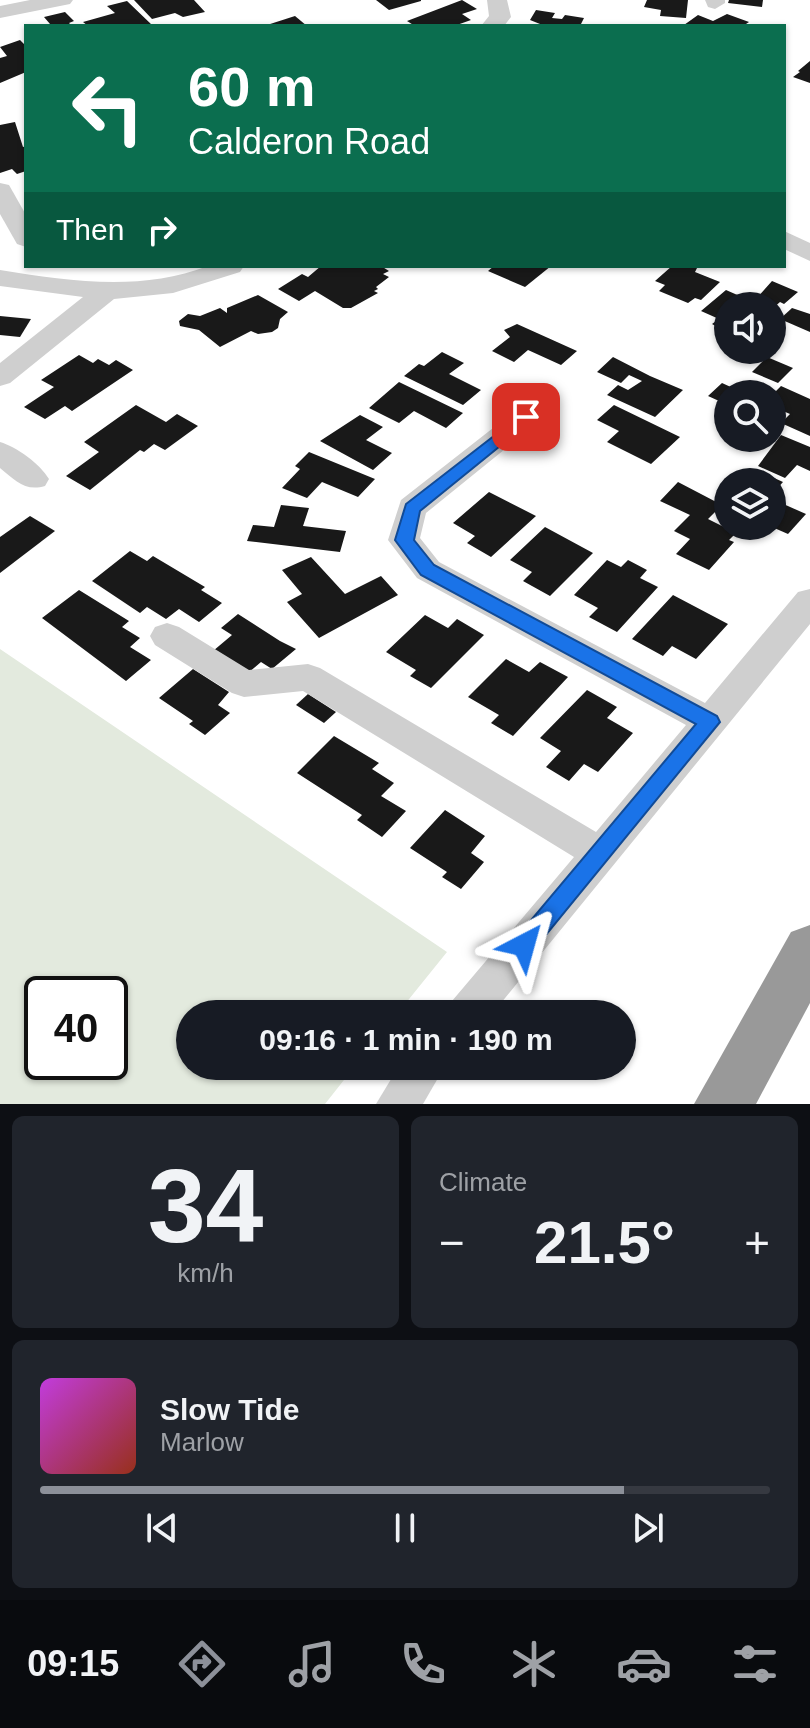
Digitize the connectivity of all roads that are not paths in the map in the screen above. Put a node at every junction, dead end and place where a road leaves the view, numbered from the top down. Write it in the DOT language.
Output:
graph roads {
  1 [pos="63,0"];
  2 [pos="497,0"];
  3 [pos="0,12"];
  4 [pos="494,24"];
  5 [pos="0,190"];
  6 [pos="24,235"];
  7 [pos="786,240"];
  8 [pos="810,253"];
  9 [pos="217,268"];
  10 [pos="183,273"];
  11 [pos="33,274"];
  12 [pos="0,278"];
  13 [pos="106,292"];
  14 [pos="0,377"];
  15 [pos="526,417"];
  16 [pos="0,452"];
  17 [pos="34,479"];
  18 [pos="810,601"];
  19 [pos="167,636"];
  20 [pos="710,722"];
  21 [pos="600,854"];
  22 [pos="810,949"];
  23 [pos="479,1000"];
  24 [pos="414,1080"];
  25 [pos="398,1104"];
  26 [pos="724,1104"];
  1 -- 3 [label="street"];
  2 -- 4 [label="street"];
  5 -- 6 [label="street"];
  7 -- 8 [label="street"];
  9 -- 10 [label="street"];
  10 -- 13 [label="street"];
  11 -- 12 [label="street"];
  11 -- 13 [label="street"];
  13 -- 14 [label="street"];
  15 -- 20 [label="street"];
  16 -- 17 [label="street"];
  18 -- 20 [label="street"];
  19 -- 21 [label="street"];
  20 -- 21 [label="street"];
  21 -- 23 [label="street"];
  22 -- 26 [label="highway"];
  24 -- 25 [label="street"];
}
